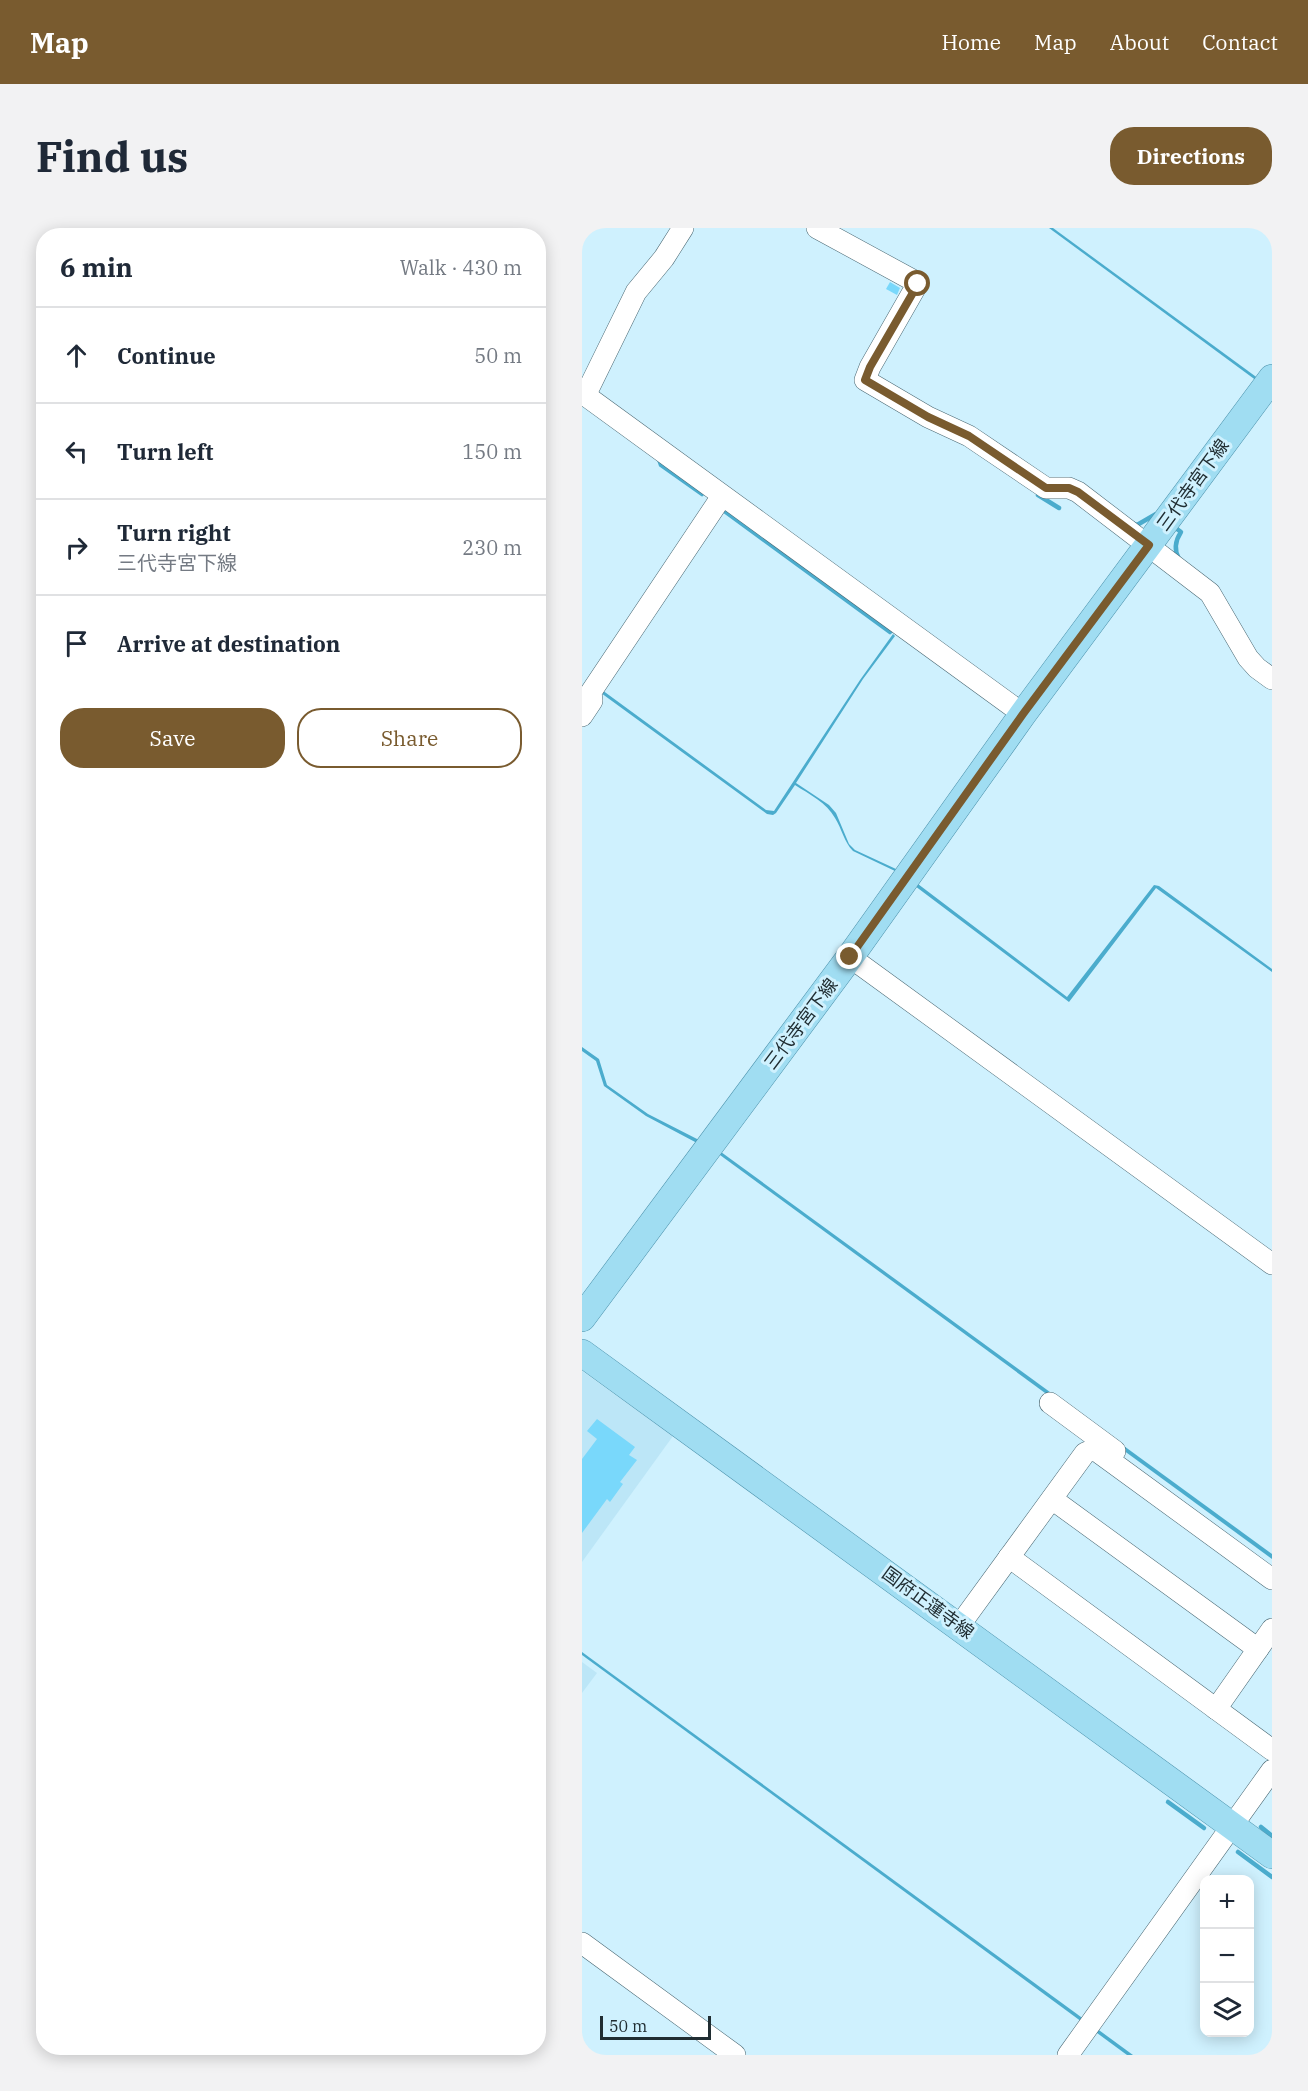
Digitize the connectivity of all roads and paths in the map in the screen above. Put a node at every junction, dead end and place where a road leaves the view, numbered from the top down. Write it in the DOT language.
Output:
graph roads {
  1 [pos="683,228"];
  2 [pos="817,228"];
  3 [pos="1272,378"];
  4 [pos="584,395"];
  5 [pos="722,496"];
  6 [pos="1149,545"];
  7 [pos="1272,679"];
  8 [pos="587,688"];
  9 [pos="1023,714"];
  10 [pos="582,716"];
  11 [pos="850,957"];
  12 [pos="1272,1264"];
  13 [pos="582,1318"];
  14 [pos="582,1353"];
  15 [pos="1050,1403"];
  16 [pos="1052,1499"];
  17 [pos="1010,1557"];
  18 [pos="1272,1566"];
  19 [pos="1272,1578"];
  20 [pos="959,1626"];
  21 [pos="1272,1629"];
  22 [pos="1258,1649"];
  23 [pos="1216,1709"];
  24 [pos="1270,1745"];
  25 [pos="1272,1770"];
  26 [pos="1232,1826"];
  27 [pos="1272,1855"];
  28 [pos="582,1943"];
  29 [pos="735,2055"];
  30 [pos="1068,2055"];
  1 -- 4 [label="street"];
  2 -- 6 [label="street"];
  3 -- 6 [label="main road, 三代寺宮下線"];
  4 -- 5 [label="street"];
  5 -- 8 [label="street"];
  5 -- 9 [label="street"];
  6 -- 7 [label="street"];
  6 -- 9 [label="main road, 三代寺宮下線"];
  8 -- 10 [label="street"];
  9 -- 11 [label="main road, 三代寺宮下線"];
  11 -- 12 [label="street"];
  11 -- 13 [label="main road, 三代寺宮下線"];
  14 -- 20 [label="main road, 国府正蓮寺線"];
  15 -- 18 [label="street"];
  16 -- 17 [label="street"];
  16 -- 19 [label="street"];
  16 -- 22 [label="street"];
  17 -- 20 [label="street"];
  17 -- 23 [label="street"];
  20 -- 26 [label="main road, 国府正蓮寺線"];
  21 -- 22 [label="street"];
  22 -- 23 [label="street"];
  23 -- 24 [label="street"];
  25 -- 26 [label="street"];
  26 -- 27 [label="main road, 国府正蓮寺線"];
  26 -- 30 [label="street"];
  28 -- 29 [label="street"];
}
